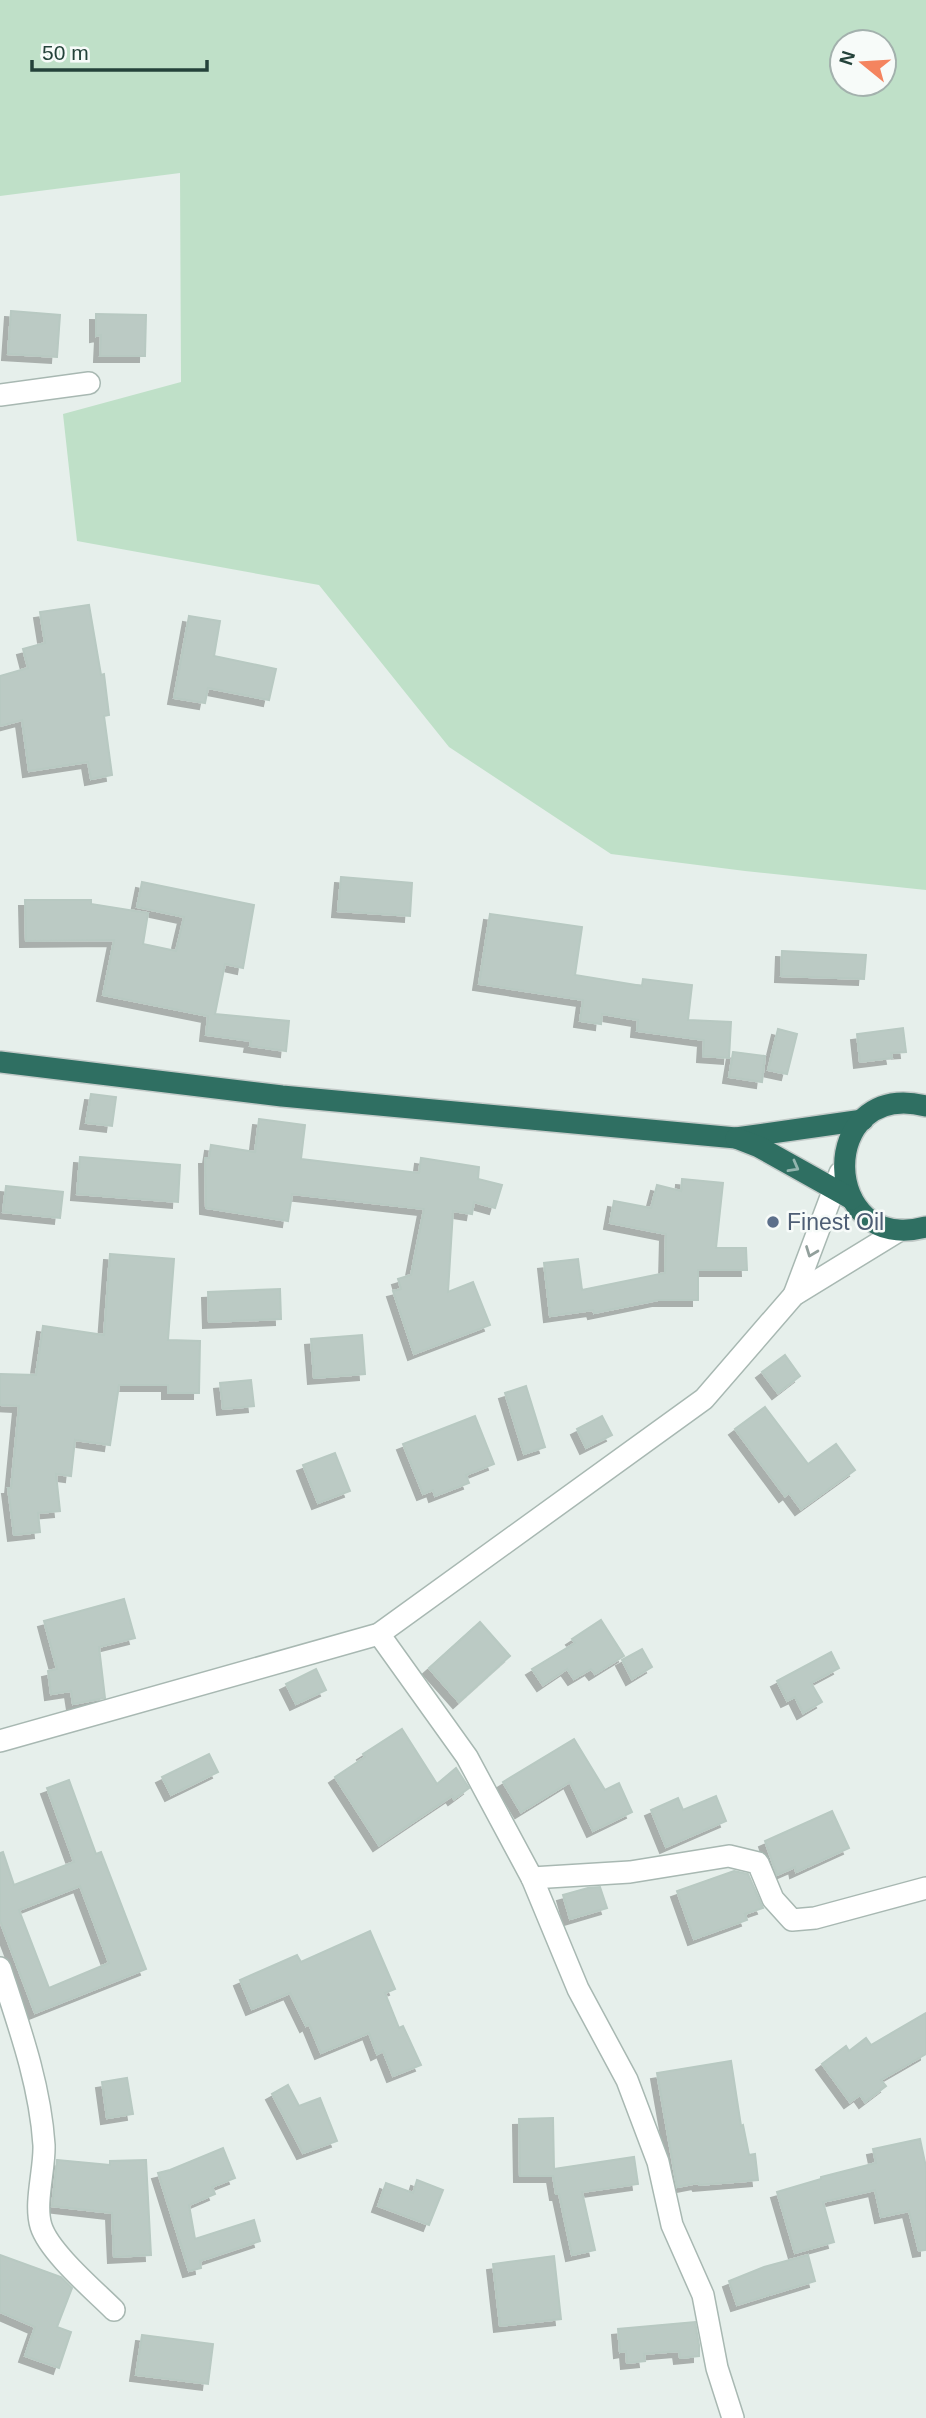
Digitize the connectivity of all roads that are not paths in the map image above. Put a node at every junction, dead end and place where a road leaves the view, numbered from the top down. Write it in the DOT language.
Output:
graph roads {
  1 [pos="89,383"];
  2 [pos="0,395"];
  3 [pos="0,1062"];
  4 [pos="926,1106"];
  5 [pos="863,1120"];
  6 [pos="736,1138"];
  7 [pos="843,1194"];
  8 [pos="926,1227"];
  9 [pos="900,1230"];
  10 [pos="794,1295"];
  11 [pos="379,1634"];
  12 [pos="0,1741"];
  13 [pos="532,1878"];
  14 [pos="926,1888"];
  15 [pos="0,1968"];
  16 [pos="114,2310"];
  17 [pos="733,2418"];
  1 -- 2 [label="street"];
  3 -- 6 [label="highway"];
  4 -- 5 [label="highway"];
  5 -- 6 [label="highway"];
  5 -- 7 [label="highway"];
  6 -- 7 [label="highway, one-way"];
  7 -- 9 [label="highway"];
  7 -- 10 [label="street, one-way"];
  8 -- 9 [label="highway"];
  9 -- 10 [label="street"];
  10 -- 11 [label="street"];
  11 -- 12 [label="street"];
  11 -- 13 [label="street"];
  13 -- 14 [label="street"];
  13 -- 17 [label="street"];
  15 -- 16 [label="street"];
}
